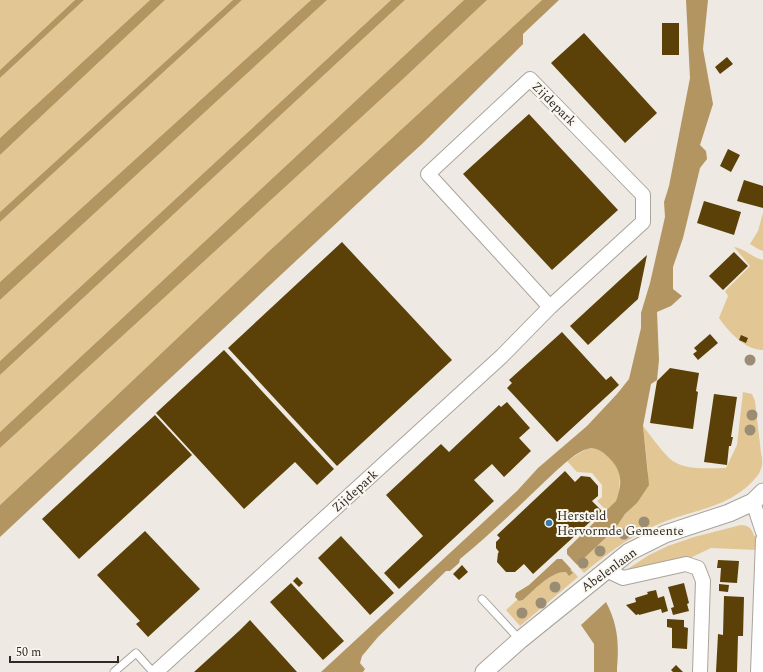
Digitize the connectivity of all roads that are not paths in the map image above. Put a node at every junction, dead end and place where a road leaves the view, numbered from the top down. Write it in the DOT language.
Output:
graph roads {
  1 [pos="550,307"];
  2 [pos="758,497"];
  3 [pos="763,532"];
  4 [pos="763,540"];
  5 [pos="606,570"];
  6 [pos="482,599"];
  7 [pos="520,640"];
  8 [pos="487,671"];
  9 [pos="114,672"];
  10 [pos="153,672"];
  11 [pos="156,672"];
  12 [pos="700,672"];
  13 [pos="758,672"];
  1 -- 1 [label="street, Zijdepark"];
  1 -- 11 [label="street, Zijdepark"];
  2 -- 3 [label="street"];
  2 -- 5 [label="street, Abelenlaan"];
  4 -- 13 [label="street"];
  5 -- 7 [label="street, Abelenlaan"];
  5 -- 12 [label="street"];
  6 -- 7 [label="lane"];
  7 -- 8 [label="street, Abelenlaan"];
  9 -- 10 [label="lane"];
}
